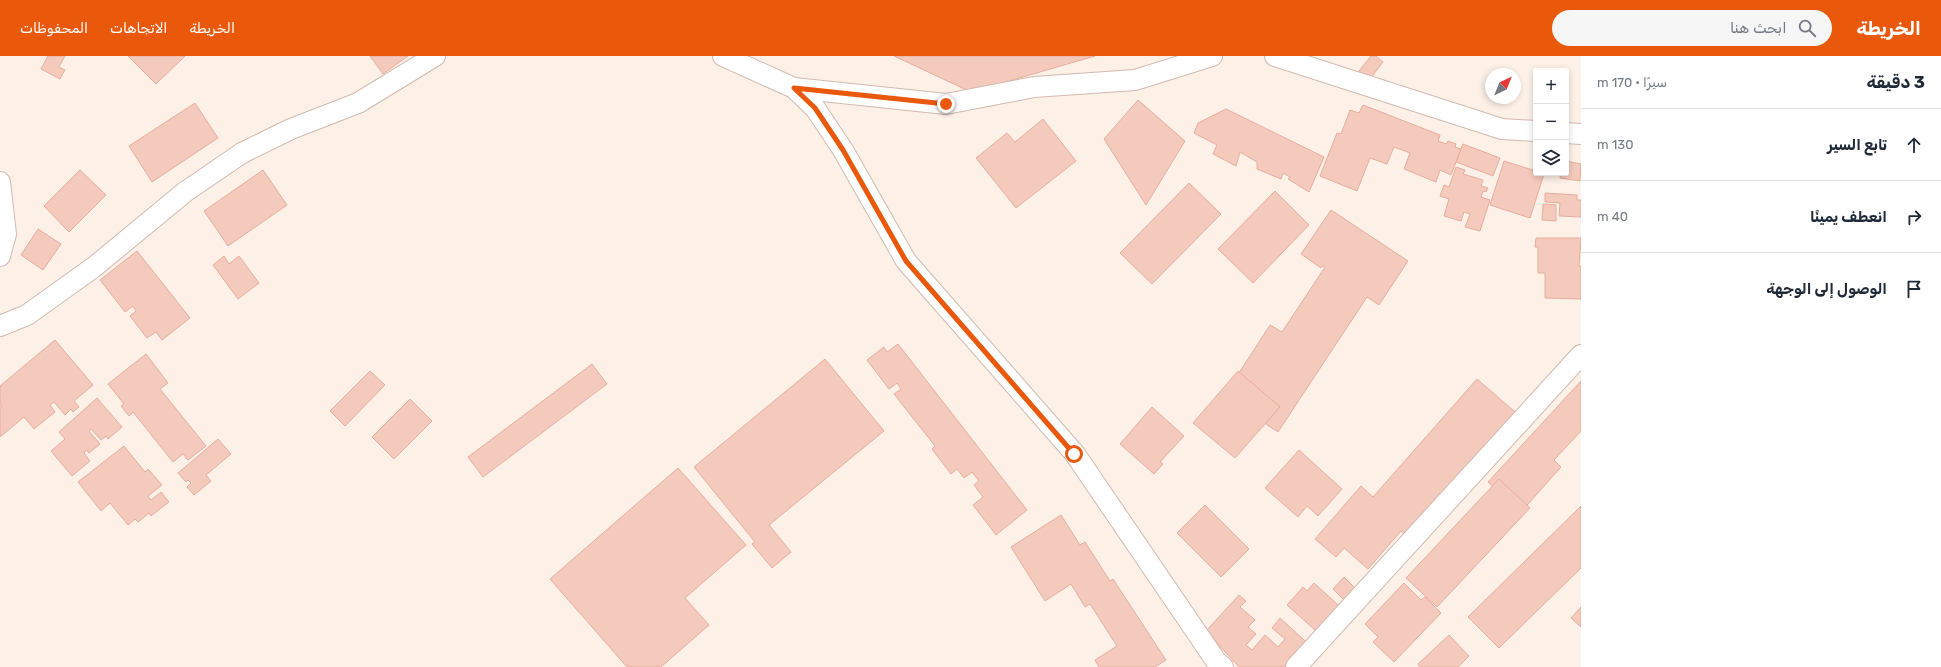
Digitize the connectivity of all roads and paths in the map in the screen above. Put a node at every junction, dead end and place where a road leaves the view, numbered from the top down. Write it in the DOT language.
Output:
graph roads {
  1 [pos="435,56"];
  2 [pos="722,56"];
  3 [pos="1212,56"];
  4 [pos="1275,56"];
  5 [pos="794,88"];
  6 [pos="1533,131"];
  7 [pos="1569,133"];
  8 [pos="1581,134"];
  9 [pos="0,182"];
  10 [pos="0,256"];
  11 [pos="0,326"];
  12 [pos="1581,355"];
  13 [pos="1223,667"];
  14 [pos="1296,667"];
  1 -- 11 [label="street"];
  2 -- 5 [label="street"];
  3 -- 5 [label="street"];
  4 -- 6 [label="street"];
  5 -- 13 [label="street"];
  7 -- 8 [label="street"];
  9 -- 10 [label="street"];
  12 -- 14 [label="street"];
}
